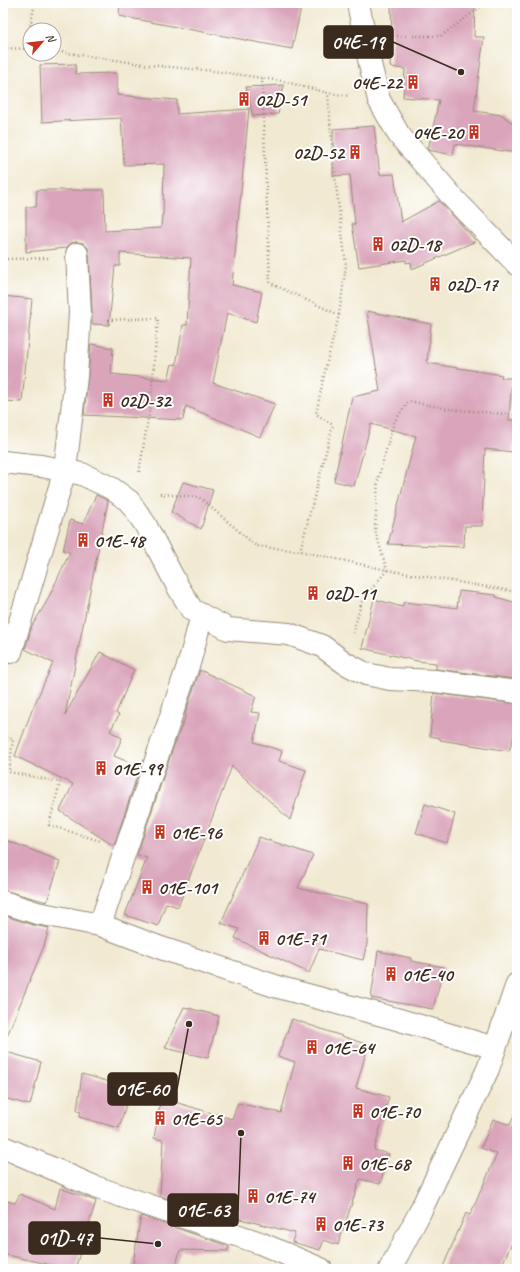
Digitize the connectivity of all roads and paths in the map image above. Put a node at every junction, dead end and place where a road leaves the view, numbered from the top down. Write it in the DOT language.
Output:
graph roads {
  1 [pos="34,3"];
  2 [pos="358,3"];
  3 [pos="486,3"];
  4 [pos="30,22"];
  5 [pos="3,48"];
  6 [pos="22,49"];
  7 [pos="62,53"];
  8 [pos="370,64"];
  9 [pos="262,78"];
  10 [pos="328,93"];
  11 [pos="379,100"];
  12 [pos="77,254"];
  13 [pos="3,260"];
  14 [pos="517,264"];
  15 [pos="80,313"];
  16 [pos="339,315"];
  17 [pos="517,415"];
  18 [pos="3,462"];
  19 [pos="64,470"];
  20 [pos="129,501"];
  21 [pos="300,551"];
  22 [pos="387,570"];
  23 [pos="517,592"];
  24 [pos="202,615"];
  25 [pos="11,652"];
  26 [pos="345,663"];
  27 [pos="517,692"];
  28 [pos="3,736"];
  29 [pos="125,850"];
  30 [pos="3,902"];
  31 [pos="100,925"];
  32 [pos="517,984"];
  33 [pos="495,1048"];
  34 [pos="3,1147"];
  35 [pos="321,1269"];
  36 [pos="390,1269"];
  1 -- 4 [label="path"];
  2 -- 8 [label="street"];
  3 -- 8 [label="path"];
  5 -- 6 [label="path"];
  7 -- 9 [label="path"];
  8 -- 11 [label="street"];
  9 -- 10 [label="path"];
  9 -- 16 [label="path"];
  10 -- 11 [label="path"];
  10 -- 16 [label="path"];
  11 -- 14 [label="street"];
  12 -- 13 [label="path"];
  12 -- 15 [label="street"];
  15 -- 19 [label="street"];
  15 -- 20 [label="path"];
  16 -- 21 [label="path"];
  17 -- 22 [label="path"];
  18 -- 19 [label="street"];
  19 -- 20 [label="street"];
  19 -- 25 [label="street"];
  20 -- 21 [label="path"];
  20 -- 24 [label="street"];
  21 -- 22 [label="path"];
  22 -- 23 [label="path"];
  22 -- 26 [label="path"];
  24 -- 26 [label="street"];
  24 -- 29 [label="street"];
  26 -- 27 [label="street"];
  28 -- 29 [label="path"];
  29 -- 31 [label="street"];
  30 -- 31 [label="street"];
  31 -- 33 [label="street"];
  32 -- 33 [label="street"];
  33 -- 36 [label="street"];
  34 -- 35 [label="street"];
}
